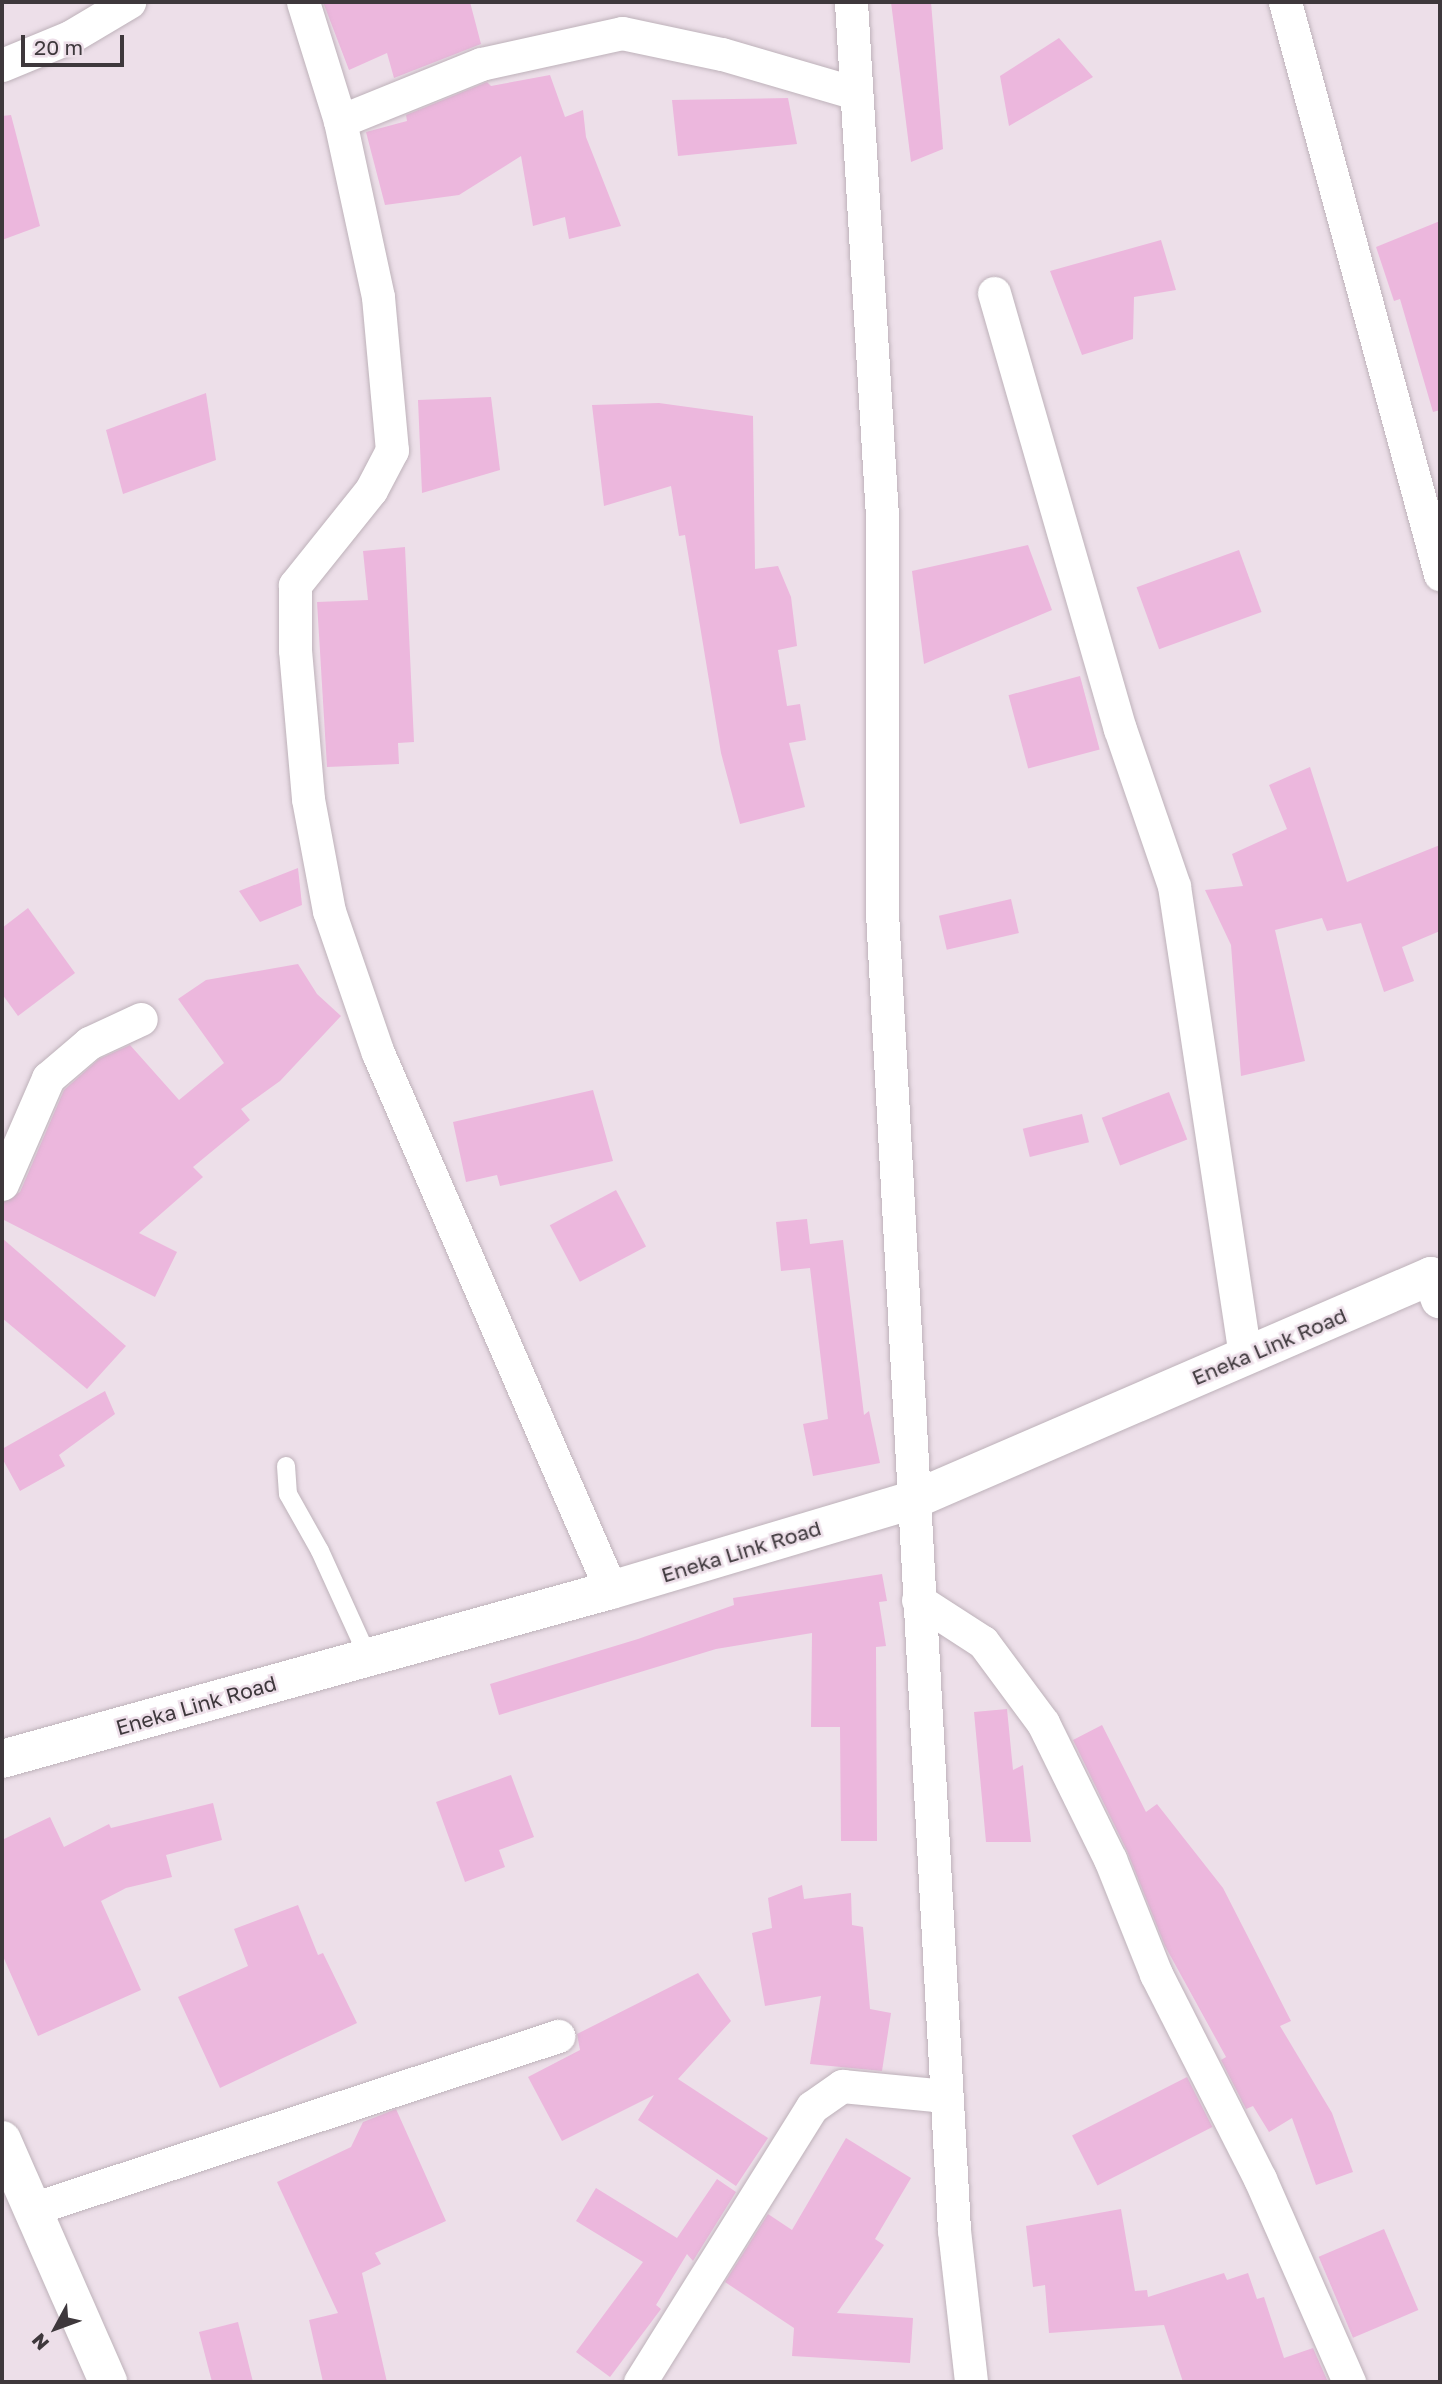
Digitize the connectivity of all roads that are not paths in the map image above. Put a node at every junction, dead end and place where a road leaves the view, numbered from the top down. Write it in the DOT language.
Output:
graph roads {
  1 [pos="129,2"];
  2 [pos="303,2"];
  3 [pos="851,2"];
  4 [pos="1285,2"];
  5 [pos="2,65"];
  6 [pos="856,93"];
  7 [pos="340,121"];
  8 [pos="994,293"];
  9 [pos="1440,573"];
  10 [pos="141,1019"];
  11 [pos="2,1184"];
  12 [pos="1437,1282"];
  13 [pos="1245,1356"];
  14 [pos="286,1466"];
  15 [pos="913,1500"];
  16 [pos="611,1590"];
  17 [pos="918,1600"];
  18 [pos="368,1657"];
  19 [pos="2,1759"];
  20 [pos="558,2036"];
  21 [pos="946,2096"];
  22 [pos="2,2140"];
  23 [pos="35,2208"];
  24 [pos="108,2382"];
  25 [pos="640,2382"];
  26 [pos="971,2382"];
  27 [pos="1349,2382"];
  1 -- 5 [label="street"];
  2 -- 7 [label="street"];
  3 -- 6 [label="street"];
  4 -- 9 [label="street"];
  6 -- 7 [label="street"];
  6 -- 15 [label="street"];
  7 -- 16 [label="street"];
  8 -- 13 [label="street"];
  10 -- 11 [label="street"];
  12 -- 13 [label="street, Eneka Link Road"];
  13 -- 15 [label="street, Eneka Link Road"];
  14 -- 18 [label="lane"];
  15 -- 16 [label="street, Eneka Link Road"];
  15 -- 17 [label="street"];
  16 -- 18 [label="street, Eneka Link Road"];
  17 -- 21 [label="street"];
  17 -- 27 [label="street"];
  18 -- 19 [label="street, Eneka Link Road"];
  20 -- 23 [label="street"];
  21 -- 25 [label="street"];
  21 -- 26 [label="street"];
  22 -- 23 [label="street"];
  23 -- 24 [label="street"];
}
